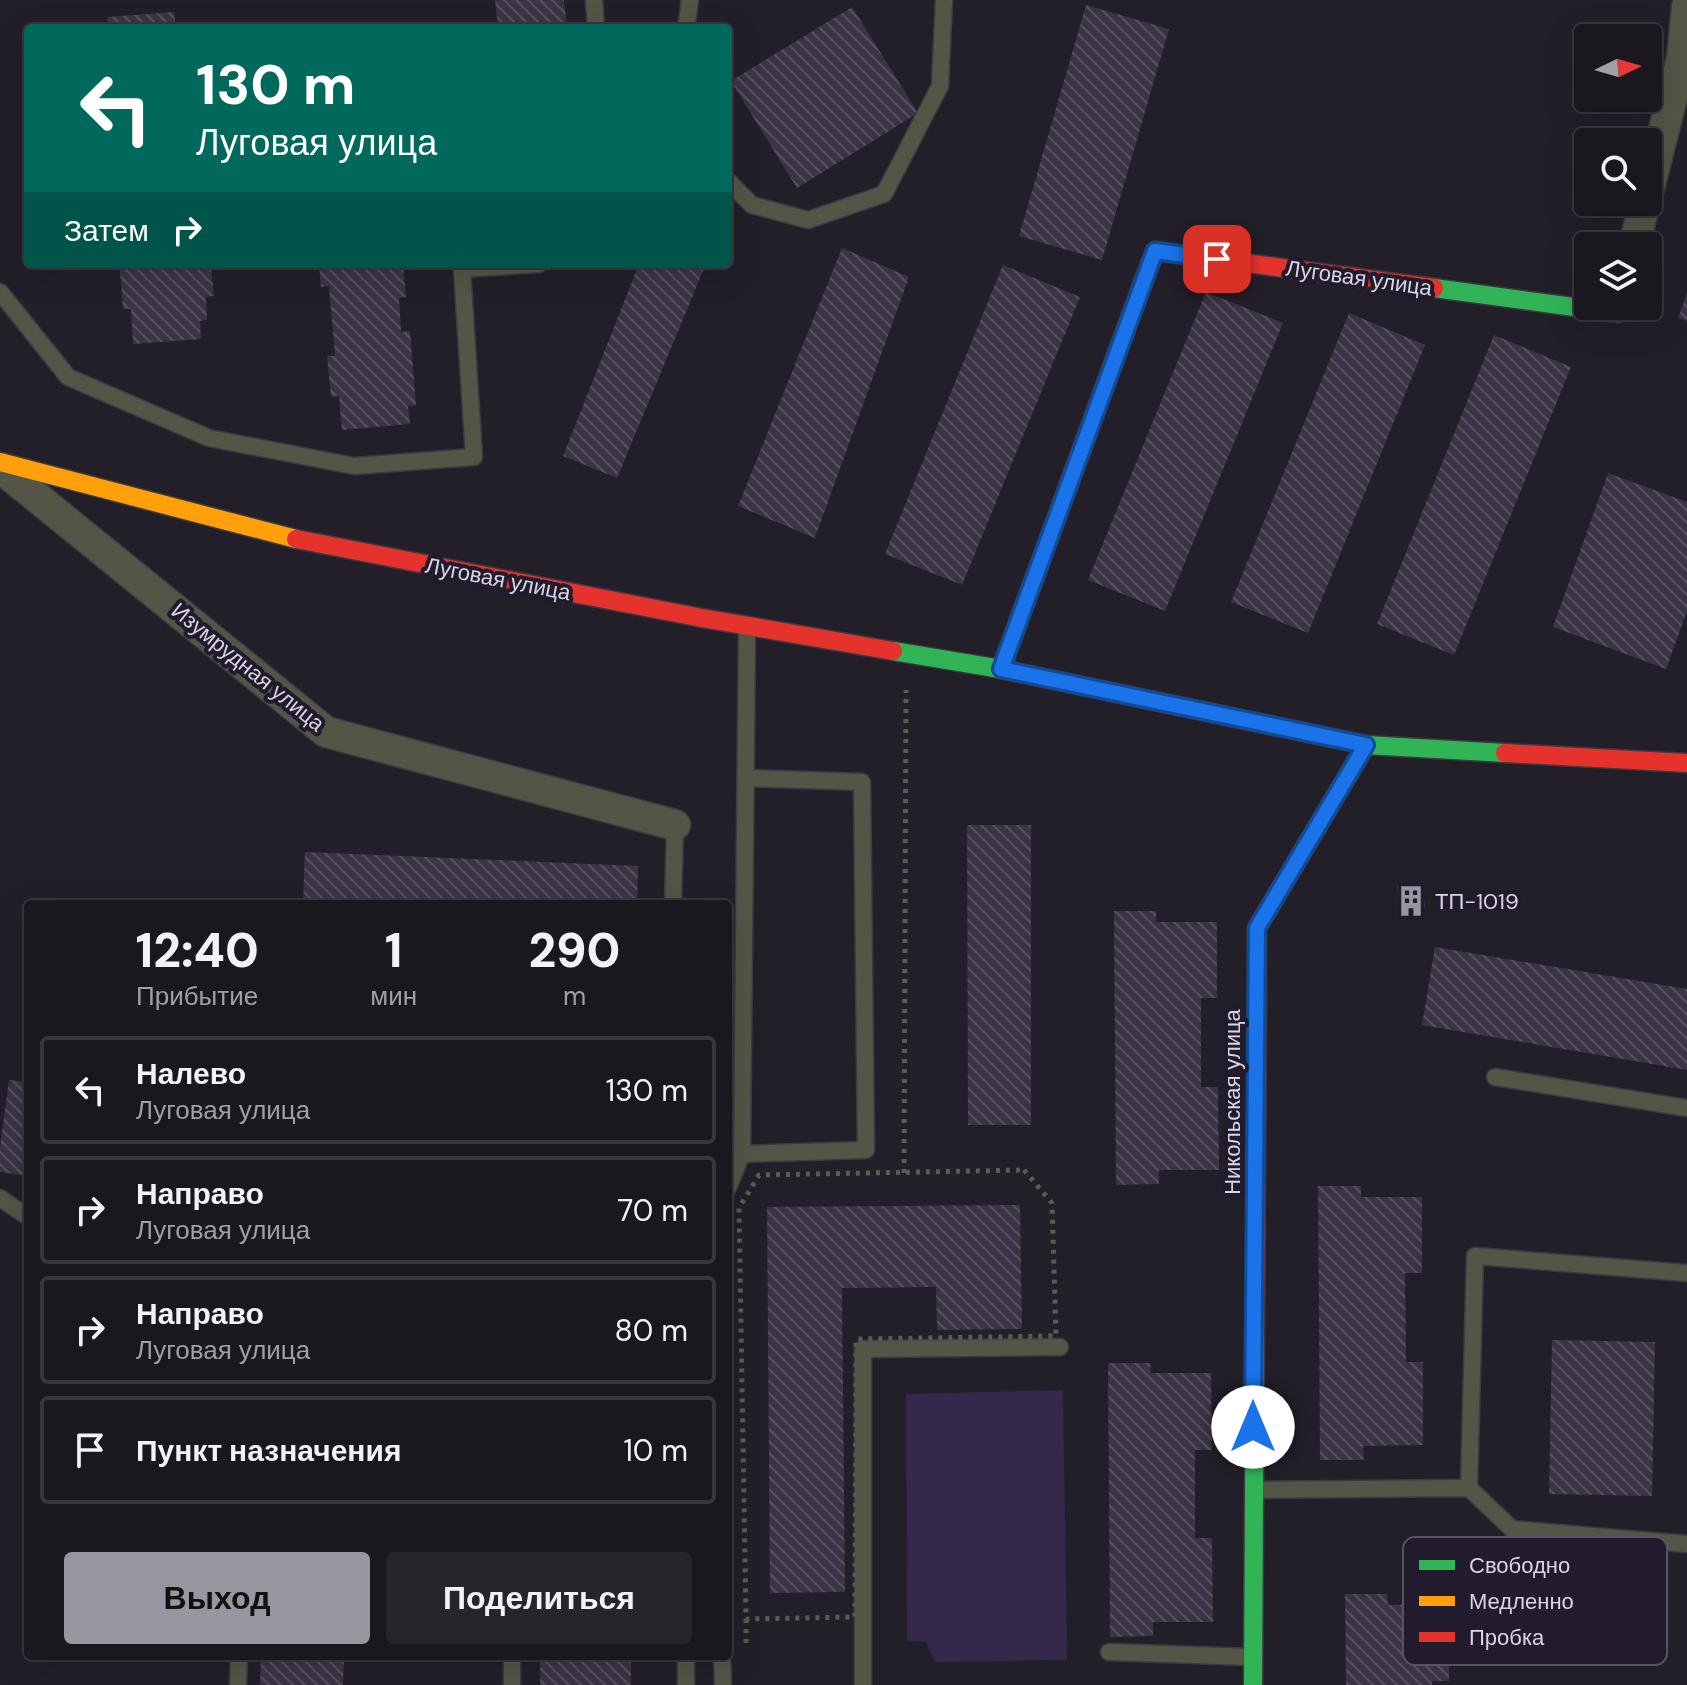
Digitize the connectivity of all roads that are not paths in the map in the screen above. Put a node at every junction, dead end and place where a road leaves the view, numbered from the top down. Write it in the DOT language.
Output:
graph roads {
  1 [pos="594,0"];
  2 [pos="690,0"];
  3 [pos="944,0"];
  4 [pos="1687,7"];
  5 [pos="596,24"];
  6 [pos="687,24"];
  7 [pos="1662,137"];
  8 [pos="732,185"];
  9 [pos="477,268"];
  10 [pos="0,292"];
  11 [pos="1574,307"];
  12 [pos="0,465"];
  13 [pos="747,625"];
  14 [pos="1001,669"];
  15 [pos="1366,745"];
  16 [pos="1687,763"];
  17 [pos="746,778"];
  18 [pos="675,825"];
  19 [pos="673,900"];
  20 [pos="1495,1077"];
  21 [pos="1687,1108"];
  22 [pos="742,1154"];
  23 [pos="732,1178"];
  24 [pos="0,1198"];
  25 [pos="24,1214"];
  26 [pos="1687,1273"];
  27 [pos="1060,1347"];
  28 [pos="1469,1488"];
  29 [pos="1253,1490"];
  30 [pos="1605,1537"];
  31 [pos="1667,1542"];
  32 [pos="1687,1544"];
  33 [pos="1109,1652"];
  34 [pos="1252,1658"];
  35 [pos="239,1660"];
  36 [pos="512,1660"];
  37 [pos="686,1660"];
  38 [pos="722,1660"];
  39 [pos="238,1685"];
  40 [pos="512,1685"];
  41 [pos="686,1685"];
  42 [pos="723,1685"];
  43 [pos="863,1685"];
  44 [pos="1253,1685"];
  1 -- 5 [label="lane"];
  2 -- 6 [label="lane"];
  3 -- 8 [label="lane"];
  4 -- 7 [label="street"];
  9 -- 10 [label="lane"];
  11 -- 14 [label="street, Луговая улица"];
  12 -- 13 [label="street, Луговая улица"];
  12 -- 18 [label="street, Изумрудная улица"];
  13 -- 14 [label="street, Луговая улица"];
  13 -- 17 [label="lane"];
  14 -- 15 [label="street, Луговая улица"];
  15 -- 16 [label="street, Луговая улица"];
  15 -- 29 [label="street, Никольская улица"];
  17 -- 22 [label="lane"];
  17 -- 22 [label="lane"];
  18 -- 19 [label="lane"];
  20 -- 21 [label="lane"];
  22 -- 23 [label="lane"];
  24 -- 25 [label="lane"];
  26 -- 28 [label="lane"];
  27 -- 43 [label="lane"];
  28 -- 29 [label="lane"];
  28 -- 30 [label="lane"];
  29 -- 34 [label="street, Никольская улица"];
  31 -- 32 [label="lane"];
  33 -- 34 [label="lane"];
  34 -- 44 [label="street, Никольская улица"];
  35 -- 39 [label="lane"];
  36 -- 40 [label="lane"];
  37 -- 41 [label="lane"];
  38 -- 42 [label="lane"];
}
